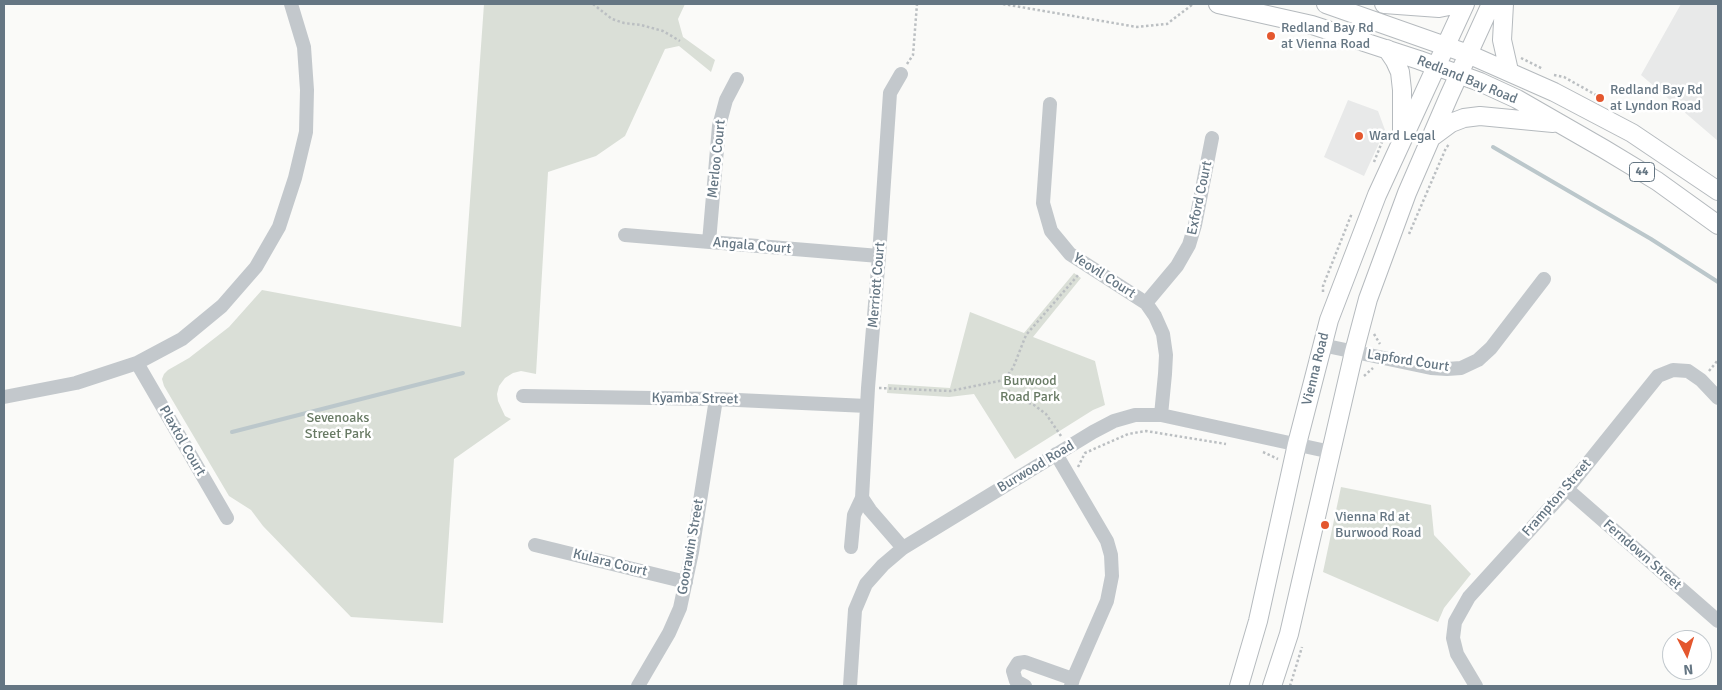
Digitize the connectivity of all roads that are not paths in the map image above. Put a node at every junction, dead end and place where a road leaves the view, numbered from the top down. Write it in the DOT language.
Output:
graph roads {
  1 [pos="291,4"];
  2 [pos="1218,4"];
  3 [pos="1326,4"];
  4 [pos="1384,4"];
  5 [pos="1459,4"];
  6 [pos="1465,4"];
  7 [pos="1491,4"];
  8 [pos="1504,4"];
  9 [pos="1446,46"];
  10 [pos="1387,49"];
  11 [pos="1468,54"];
  12 [pos="1437,66"];
  13 [pos="1509,71"];
  14 [pos="901,74"];
  15 [pos="1460,74"];
  16 [pos="737,80"];
  17 [pos="1050,104"];
  18 [pos="1561,124"];
  19 [pos="1432,137"];
  20 [pos="1212,138"];
  21 [pos="1402,138"];
  22 [pos="1718,191"];
  23 [pos="1718,225"];
  24 [pos="625,235"];
  25 [pos="709,242"];
  26 [pos="879,256"];
  27 [pos="1544,278"];
  28 [pos="1146,303"];
  29 [pos="1322,345"];
  30 [pos="1354,352"];
  31 [pos="137,364"];
  32 [pos="523,396"];
  33 [pos="4,397"];
  34 [pos="1718,398"];
  35 [pos="716,399"];
  36 [pos="867,406"];
  37 [pos="1161,415"];
  38 [pos="1297,444"];
  39 [pos="1062,451"];
  40 [pos="1331,452"];
  41 [pos="1567,489"];
  42 [pos="862,498"];
  43 [pos="227,518"];
  44 [pos="535,545"];
  45 [pos="852,547"];
  46 [pos="903,548"];
  47 [pos="686,582"];
  48 [pos="1718,621"];
  49 [pos="1072,683"];
  50 [pos="638,686"];
  51 [pos="850,686"];
  52 [pos="1024,686"];
  53 [pos="1239,686"];
  54 [pos="1272,686"];
  55 [pos="1476,686"];
  1 -- 31 [label="street"];
  2 -- 10 [label="main road, Redland Bay Road / 44"];
  3 -- 9 [label="main road, Redland Bay Road / 44"];
  4 -- 5 [label="main road"];
  6 -- 9 [label="main road, Vienna Road"];
  7 -- 11 [label="main road"];
  8 -- 13 [label="main road"];
  9 -- 11 [label="main road, Redland Bay Road / 44"];
  9 -- 12 [label="main road, Vienna Road"];
  10 -- 12 [label="main road, Redland Bay Road / 44"];
  10 -- 21 [label="main road"];
  11 -- 13 [label="main road, Redland Bay Road / 44"];
  11 -- 15 [label="main road"];
  12 -- 15 [label="main road, Redland Bay Road / 44"];
  12 -- 21 [label="main road, Vienna Road"];
  13 -- 22 [label="main road, Redland Bay Road / 44"];
  14 -- 26 [label="street, Merriott Court"];
  15 -- 18 [label="main road, Redland Bay Road / 44"];
  15 -- 19 [label="main road"];
  16 -- 25 [label="street, Merloo Court"];
  17 -- 28 [label="street, Yeovil Court"];
  18 -- 19 [label="main road"];
  18 -- 23 [label="main road, Redland Bay Road / 44"];
  19 -- 30 [label="main road"];
  20 -- 28 [label="street, Exford Court"];
  21 -- 29 [label="main road, Vienna Road"];
  24 -- 25 [label="street, Angala Court"];
  25 -- 26 [label="street, Angala Court"];
  26 -- 36 [label="street, Merriott Court"];
  27 -- 30 [label="street, Lapford Court"];
  28 -- 37 [label="street, Yeovil Court"];
  29 -- 30 [label="street, Lapford Court"];
  29 -- 38 [label="main road, Vienna Road"];
  30 -- 40 [label="main road"];
  31 -- 33 [label="street"];
  31 -- 43 [label="street, Plaxtol Court"];
  32 -- 35 [label="street, Kyamba Street"];
  34 -- 41 [label="street, Frampton Street"];
  35 -- 36 [label="street, Kyamba Street"];
  35 -- 47 [label="street, Goorawin Street"];
  36 -- 42 [label="street, Merriott Court"];
  37 -- 38 [label="street, Burwood Road"];
  37 -- 39 [label="street, Burwood Road"];
  38 -- 40 [label="street, Burwood Road"];
  38 -- 53 [label="main road, Vienna Road"];
  39 -- 46 [label="street, Burwood Road"];
  39 -- 49 [label="street"];
  40 -- 54 [label="main road"];
  41 -- 48 [label="street, Ferndown Street"];
  41 -- 55 [label="street, Frampton Street"];
  42 -- 45 [label="street, Merriott Court"];
  42 -- 46 [label="street"];
  44 -- 47 [label="street, Kulara Court"];
  46 -- 51 [label="street, Burwood Road"];
  47 -- 50 [label="street, Goorawin Street"];
  49 -- 52 [label="street"];
}
